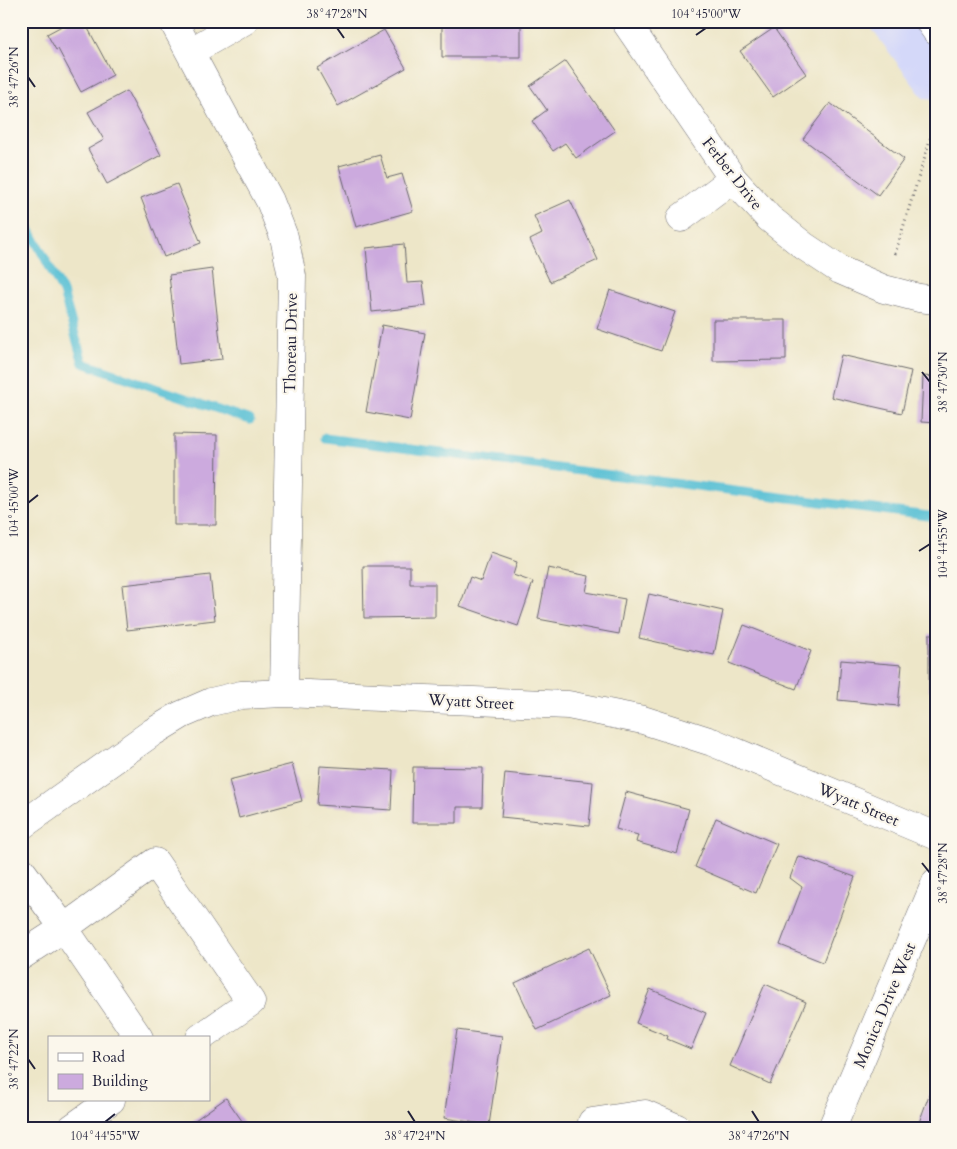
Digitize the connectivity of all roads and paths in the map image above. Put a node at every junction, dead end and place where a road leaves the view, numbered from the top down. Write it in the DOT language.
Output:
graph roads {
  1 [pos="173,21"];
  2 [pos="244,21"];
  3 [pos="626,21"];
  4 [pos="929,21"];
  5 [pos="936,31"];
  6 [pos="190,52"];
  7 [pos="936,120"];
  8 [pos="733,179"];
  9 [pos="681,218"];
  10 [pos="895,254"];
  11 [pos="936,300"];
  12 [pos="284,693"];
  13 [pos="21,826"];
  14 [pos="936,836"];
  15 [pos="21,870"];
  16 [pos="936,882"];
  17 [pos="64,928"];
  18 [pos="21,956"];
  19 [pos="138,1036"];
  20 [pos="203,1036"];
  21 [pos="108,1102"];
  22 [pos="592,1122"];
  23 [pos="72,1128"];
  24 [pos="677,1128"];
  25 [pos="832,1128"];
  1 -- 6 [label="street, Thoreau Drive"];
  2 -- 6 [label="street"];
  3 -- 8 [label="street, Ferber Drive"];
  4 -- 5 [label="street"];
  6 -- 12 [label="street, Thoreau Drive"];
  7 -- 10 [label="path"];
  8 -- 9 [label="street"];
  8 -- 11 [label="street, Ferber Drive"];
  12 -- 13 [label="street, Wyatt Street"];
  12 -- 14 [label="street, Wyatt Street"];
  15 -- 17 [label="street"];
  16 -- 25 [label="street, Monica Drive West"];
  17 -- 18 [label="street"];
  17 -- 19 [label="street"];
  17 -- 20 [label="street"];
  21 -- 23 [label="street"];
  22 -- 24 [label="street"];
}
